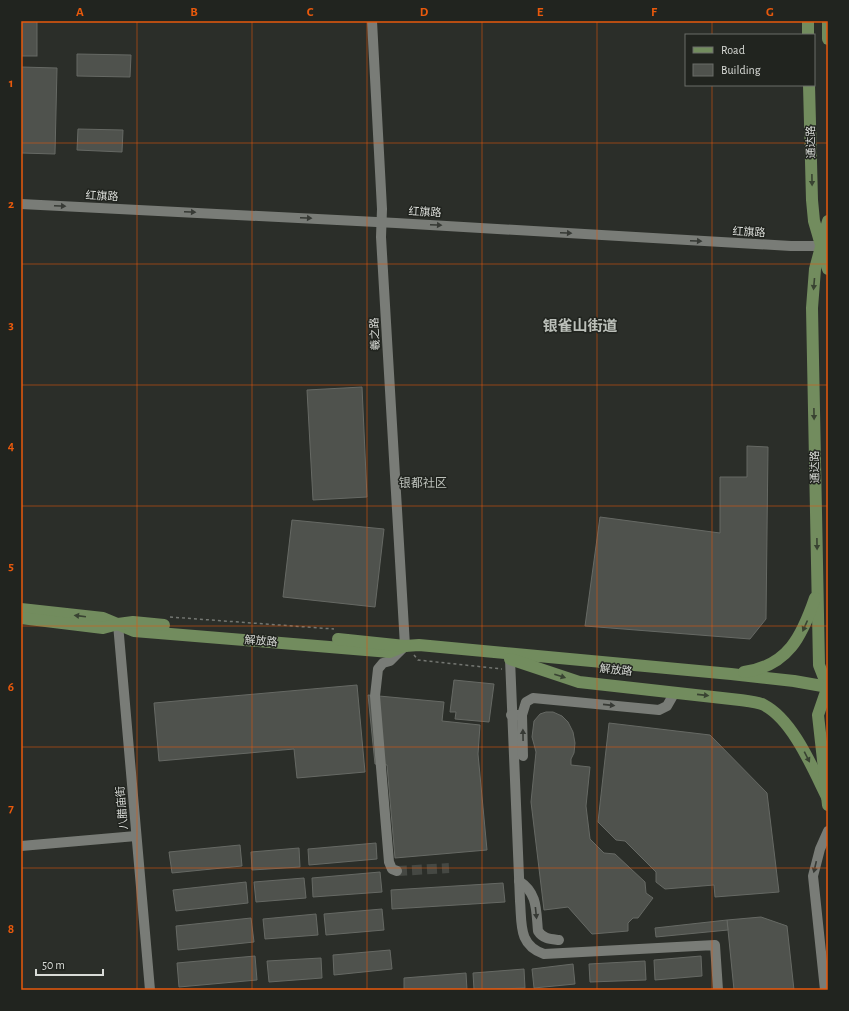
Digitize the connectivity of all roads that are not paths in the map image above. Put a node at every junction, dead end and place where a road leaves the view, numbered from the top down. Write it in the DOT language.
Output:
graph roads {
  1 [pos="372,21"];
  2 [pos="808,21"];
  3 [pos="828,21"];
  4 [pos="808,34"];
  5 [pos="828,39"];
  6 [pos="810,86"];
  7 [pos="21,204"];
  8 [pos="828,221"];
  9 [pos="382,222"];
  10 [pos="825,246"];
  11 [pos="828,269"];
  12 [pos="818,590"];
  13 [pos="21,609"];
  14 [pos="21,618"];
  15 [pos="118,624"];
  16 [pos="405,646"];
  17 [pos="510,664"];
  18 [pos="731,674"];
  19 [pos="828,687"];
  20 [pos="676,692"];
  21 [pos="511,715"];
  22 [pos="522,715"];
  23 [pos="523,756"];
  24 [pos="827,801"];
  25 [pos="828,831"];
  26 [pos="136,836"];
  27 [pos="21,846"];
  28 [pos="397,871"];
  29 [pos="519,881"];
  30 [pos="559,940"];
  31 [pos="150,990"];
  32 [pos="718,990"];
  33 [pos="825,990"];
  1 -- 9 [label="street, 羲之路"];
  2 -- 4 [label="main road"];
  3 -- 5 [label="main road"];
  6 -- 10 [label="main road, 通达路, one-way"];
  7 -- 9 [label="street, 红旗路, one-way"];
  8 -- 10 [label="main road, 通达路"];
  9 -- 10 [label="street, 红旗路, one-way"];
  9 -- 16 [label="street, 羲之路"];
  10 -- 11 [label="main road, 通达路"];
  10 -- 12 [label="main road, 通达路, one-way"];
  12 -- 18 [label="main road, one-way"];
  12 -- 19 [label="main road, 通达路"];
  15 -- 13 [label="main road, 解放路, one-way"];
  14 -- 15 [label="main road"];
  15 -- 16 [label="main road, 解放路"];
  15 -- 26 [label="street, 八腊庙街"];
  16 -- 17 [label="main road, 解放路"];
  16 -- 18 [label="main road, 解放路"];
  16 -- 28 [label="street"];
  17 -- 19 [label="main road, 解放路"];
  17 -- 20 [label="main road, one-way"];
  17 -- 21 [label="street"];
  18 -- 19 [label="main road, 解放路"];
  19 -- 24 [label="main road"];
  22 -- 20 [label="street, one-way"];
  20 -- 24 [label="main road, one-way"];
  21 -- 22 [label="street"];
  21 -- 29 [label="street"];
  23 -- 22 [label="street, one-way"];
  25 -- 33 [label="street, one-way"];
  26 -- 27 [label="street"];
  26 -- 31 [label="street, 八腊庙街"];
  29 -- 30 [label="street, one-way"];
  29 -- 32 [label="street"];
}
